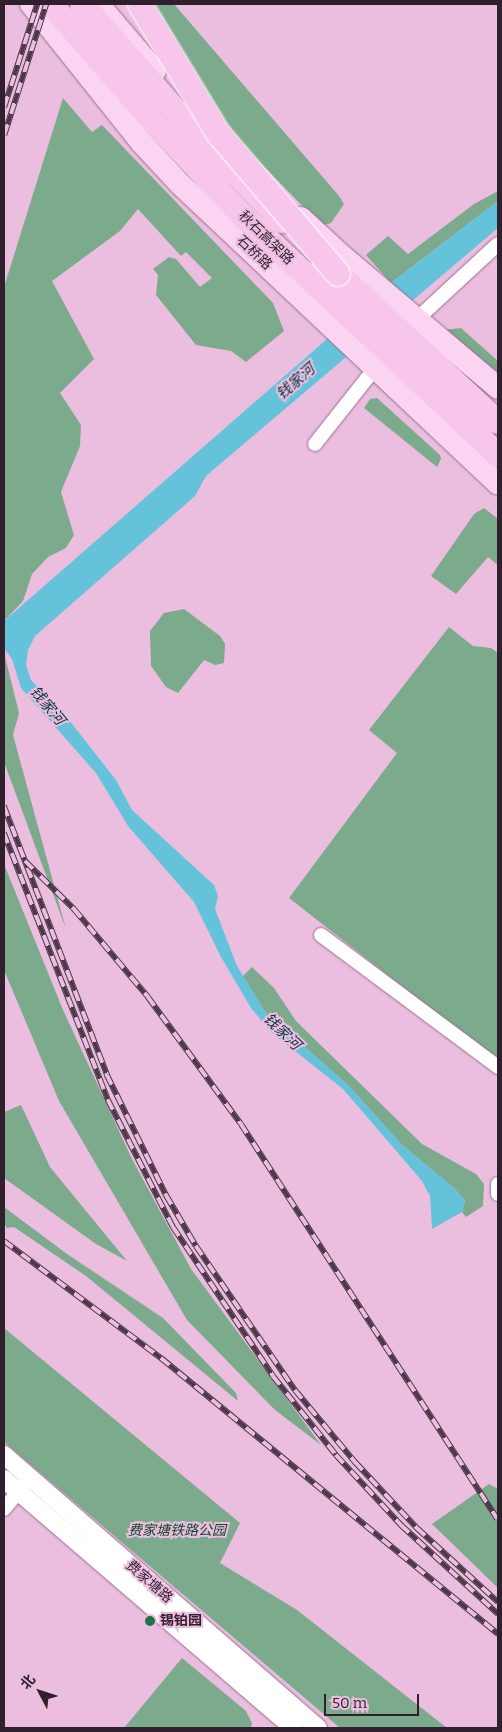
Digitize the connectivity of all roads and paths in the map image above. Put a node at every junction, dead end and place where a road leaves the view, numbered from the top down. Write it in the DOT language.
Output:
graph roads {
  1 [pos="31,4"];
  2 [pos="51,4"];
  3 [pos="82,4"];
  4 [pos="97,4"];
  5 [pos="140,4"];
  6 [pos="498,244"];
  7 [pos="338,274"];
  8 [pos="414,316"];
  9 [pos="371,362"];
  10 [pos="498,388"];
  11 [pos="498,422"];
  12 [pos="316,444"];
  13 [pos="498,455"];
  14 [pos="498,484"];
  15 [pos="321,935"];
  16 [pos="498,1067"];
  17 [pos="498,1184"];
  18 [pos="498,1194"];
  19 [pos="4,1455"];
  20 [pos="30,1478"];
  21 [pos="4,1479"];
  22 [pos="19,1491"];
  23 [pos="4,1509"];
  24 [pos="292,1720"];
  25 [pos="318,1728"];
  1 -- 9 [label="main road, 石桥路"];
  2 -- 13 [label="highway, 秋石高架路"];
  3 -- 7 [label="highway, 秋石高架路, bridge"];
  4 -- 8 [label="main road"];
  5 -- 7 [label="highway, bridge"];
  6 -- 8 [label="street"];
  7 -- 11 [label="highway, 秋石高架路"];
  8 -- 10 [label="main road"];
  9 -- 12 [label="street"];
  9 -- 14 [label="main road, 石桥路"];
  15 -- 16 [label="street"];
  17 -- 18 [label="street"];
  19 -- 20 [label="street, 费家塘路"];
  20 -- 22 [label="street"];
  20 -- 24 [label="street, 费家塘路"];
  21 -- 22 [label="street, 费家塘路"];
  22 -- 23 [label="street"];
  22 -- 24 [label="street, 费家塘路"];
  24 -- 25 [label="street, 费家塘路"];
}
